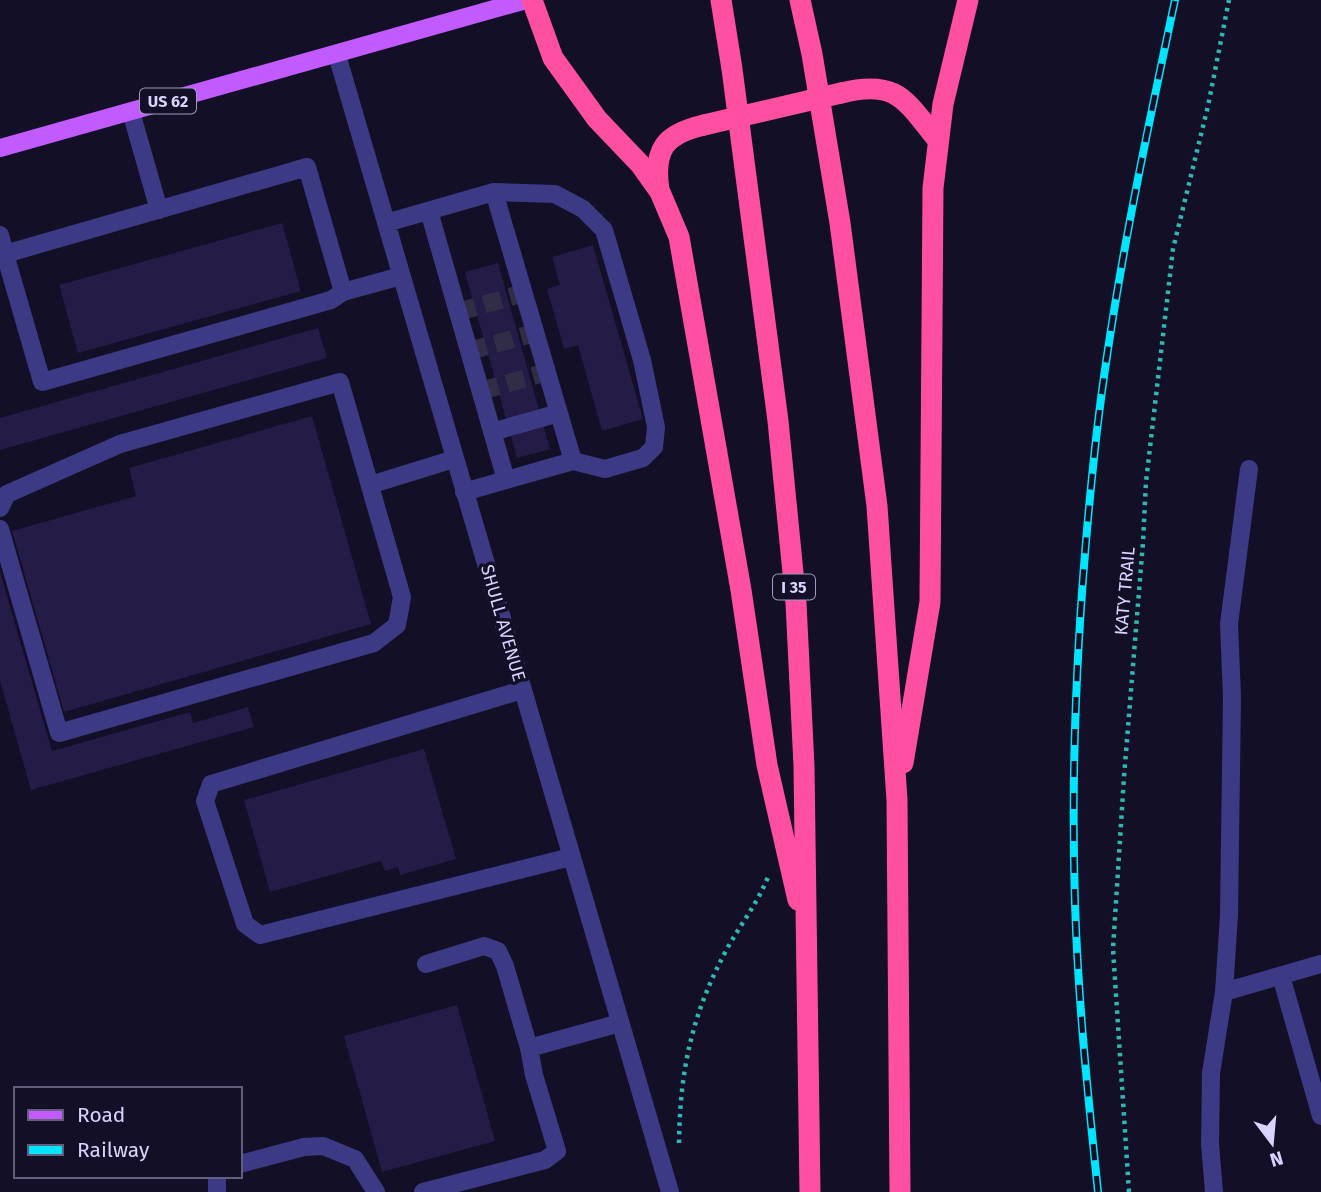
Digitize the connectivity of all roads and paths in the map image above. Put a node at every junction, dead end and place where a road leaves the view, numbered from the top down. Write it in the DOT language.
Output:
graph roads {
  1 [pos="526,0"];
  2 [pos="532,0"];
  3 [pos="721,0"];
  4 [pos="800,0"];
  5 [pos="968,0"];
  6 [pos="1229,0"];
  7 [pos="337,55"];
  8 [pos="131,111"];
  9 [pos="937,139"];
  10 [pos="0,148"];
  11 [pos="494,192"];
  12 [pos="660,192"];
  13 [pos="159,209"];
  14 [pos="429,211"];
  15 [pos="386,223"];
  16 [pos="0,235"];
  17 [pos="5,254"];
  18 [pos="401,276"];
  19 [pos="343,292"];
  20 [pos="559,412"];
  21 [pos="492,432"];
  22 [pos="454,459"];
  23 [pos="573,461"];
  24 [pos="1249,469"];
  25 [pos="506,480"];
  26 [pos="370,485"];
  27 [pos="464,492"];
  28 [pos="0,509"];
  29 [pos="0,528"];
  30 [pos="522,690"];
  31 [pos="897,800"];
  32 [pos="571,858"];
  33 [pos="770,873"];
  34 [pos="807,944"];
  35 [pos="426,964"];
  36 [pos="1321,964"];
  37 [pos="1281,976"];
  38 [pos="1224,992"];
  39 [pos="620,1023"];
  40 [pos="529,1048"];
  41 [pos="1321,1116"];
  42 [pos="679,1152"];
  43 [pos="242,1163"];
  44 [pos="376,1192"];
  45 [pos="423,1192"];
  46 [pos="670,1192"];
  47 [pos="810,1192"];
  48 [pos="900,1192"];
  49 [pos="1129,1192"];
  50 [pos="1214,1192"];
  1 -- 7 [label="main road, US 62"];
  2 -- 12 [label="highway"];
  3 -- 34 [label="highway, I 35"];
  4 -- 31 [label="highway"];
  5 -- 9 [label="highway"];
  6 -- 49 [label="path, KATY TRAIL"];
  7 -- 8 [label="main road, US 62"];
  7 -- 15 [label="street, SHULL AVENUE"];
  8 -- 10 [label="main road, US 62"];
  8 -- 13 [label="street"];
  9 -- 12 [label="highway, bridge"];
  9 -- 31 [label="highway"];
  11 -- 14 [label="street"];
  11 -- 20 [label="street"];
  11 -- 23 [label="street"];
  12 -- 34 [label="highway"];
  13 -- 17 [label="street"];
  13 -- 19 [label="street"];
  14 -- 15 [label="street"];
  14 -- 21 [label="street"];
  15 -- 18 [label="street, SHULL AVENUE"];
  16 -- 17 [label="street"];
  17 -- 19 [label="street"];
  18 -- 19 [label="street"];
  18 -- 22 [label="street, SHULL AVENUE"];
  20 -- 21 [label="street"];
  20 -- 23 [label="street"];
  21 -- 25 [label="street"];
  22 -- 26 [label="street"];
  22 -- 27 [label="street, SHULL AVENUE"];
  23 -- 25 [label="street"];
  24 -- 38 [label="street"];
  25 -- 27 [label="street"];
  26 -- 28 [label="street"];
  26 -- 29 [label="street"];
  27 -- 30 [label="street, SHULL AVENUE"];
  30 -- 32 [label="street, SHULL AVENUE"];
  30 -- 32 [label="street"];
  31 -- 48 [label="highway"];
  32 -- 39 [label="street, SHULL AVENUE"];
  33 -- 42 [label="path"];
  34 -- 47 [label="highway, I 35"];
  35 -- 40 [label="street"];
  36 -- 37 [label="street"];
  37 -- 38 [label="street"];
  37 -- 41 [label="street"];
  38 -- 50 [label="street"];
  39 -- 40 [label="street"];
  39 -- 46 [label="street, SHULL AVENUE"];
  40 -- 45 [label="street"];
  43 -- 44 [label="street"];
}
